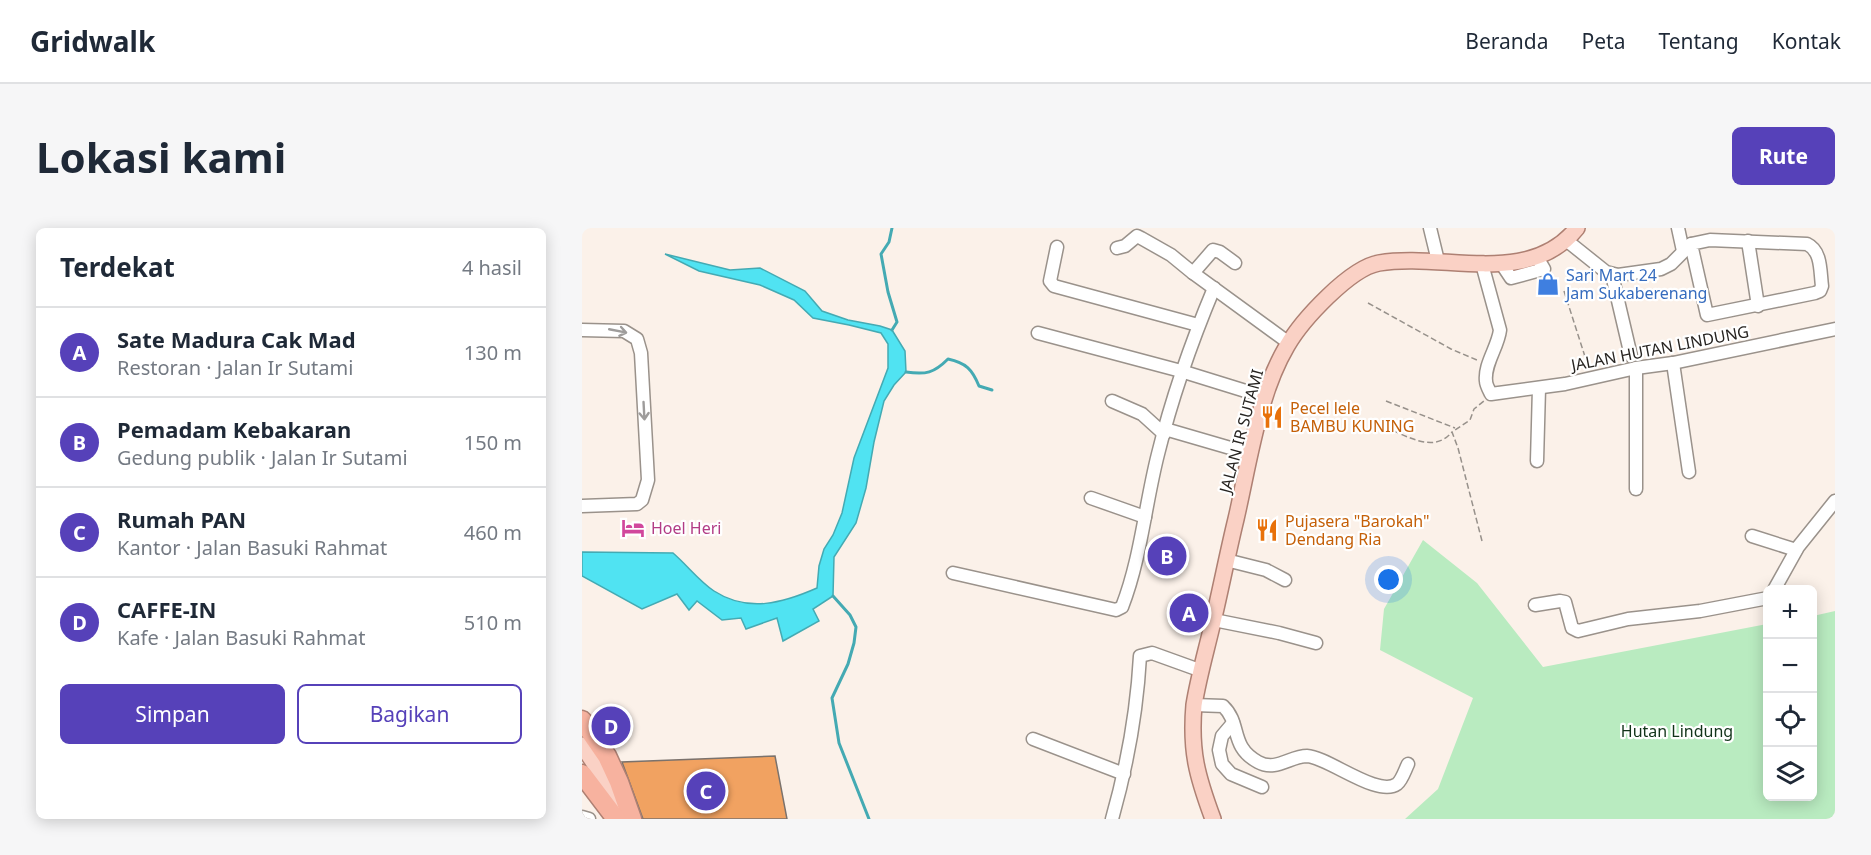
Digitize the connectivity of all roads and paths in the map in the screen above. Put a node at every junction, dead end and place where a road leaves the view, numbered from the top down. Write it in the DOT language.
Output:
graph roads {
  1 [pos="1430,228"];
  2 [pos="1678,228"];
  3 [pos="1135,232"];
  4 [pos="1572,234"];
  5 [pos="1748,241"];
  6 [pos="1057,247"];
  7 [pos="1117,248"];
  8 [pos="1687,248"];
  9 [pos="1438,261"];
  10 [pos="1235,263"];
  11 [pos="1482,264"];
  12 [pos="1193,273"];
  13 [pos="1612,275"];
  14 [pos="1214,288"];
  15 [pos="1564,291"];
  16 [pos="1368,303"];
  17 [pos="1758,306"];
  18 [pos="1198,325"];
  19 [pos="582,330"];
  20 [pos="1835,330"];
  21 [pos="1038,333"];
  22 [pos="1289,343"];
  23 [pos="1633,362"];
  24 [pos="1672,363"];
  25 [pos="1489,365"];
  26 [pos="1181,371"];
  27 [pos="1591,378"];
  28 [pos="1539,388"];
  29 [pos="1491,394"];
  30 [pos="1265,397"];
  31 [pos="1112,401"];
  32 [pos="1386,401"];
  33 [pos="1385,427"];
  34 [pos="1455,428"];
  35 [pos="1164,432"];
  36 [pos="1452,432"];
  37 [pos="1251,454"];
  38 [pos="1537,461"];
  39 [pos="1689,472"];
  40 [pos="1636,489"];
  41 [pos="1091,498"];
  42 [pos="1835,501"];
  43 [pos="582,506"];
  44 [pos="1145,517"];
  45 [pos="1752,536"];
  46 [pos="1482,541"];
  47 [pos="1796,550"];
  48 [pos="1226,560"];
  49 [pos="953,573"];
  50 [pos="1285,579"];
  51 [pos="1777,585"];
  52 [pos="1763,599"];
  53 [pos="1535,605"];
  54 [pos="1214,620"];
  55 [pos="1316,643"];
  56 [pos="1202,671"];
  57 [pos="1194,705"];
  58 [pos="582,720"];
  59 [pos="1233,723"];
  60 [pos="1033,739"];
  61 [pos="582,745"];
  62 [pos="582,757"];
  63 [pos="1408,764"];
  64 [pos="582,774"];
  65 [pos="1124,774"];
  66 [pos="1262,787"];
  67 [pos="625,816"];
  68 [pos="582,817"];
  69 [pos="589,819"];
  70 [pos="1112,819"];
  71 [pos="1213,819"];
  1 -- 9 [label="street"];
  2 -- 8 [label="street"];
  3 -- 7 [label="street"];
  3 -- 12 [label="street"];
  4 -- 11 [label="main road, JALAN IR SUTAMI"];
  4 -- 13 [label="street"];
  5 -- 8 [label="street"];
  5 -- 17 [label="street"];
  5 -- 17 [label="street"];
  6 -- 18 [label="street"];
  8 -- 13 [label="street"];
  8 -- 17 [label="street"];
  9 -- 11 [label="main road, JALAN IR SUTAMI"];
  9 -- 22 [label="main road, JALAN IR SUTAMI"];
  10 -- 12 [label="street"];
  11 -- 25 [label="street"];
  12 -- 14 [label="street"];
  13 -- 23 [label="street"];
  14 -- 18 [label="street"];
  14 -- 22 [label="street"];
  15 -- 27 [label="path"];
  16 -- 25 [label="path"];
  18 -- 26 [label="street"];
  19 -- 43 [label="street, one-way"];
  20 -- 24 [label="street, JALAN HUTAN LINDUNG"];
  21 -- 26 [label="street"];
  22 -- 30 [label="main road, JALAN IR SUTAMI"];
  23 -- 24 [label="street, JALAN HUTAN LINDUNG"];
  23 -- 27 [label="street, JALAN HUTAN LINDUNG"];
  23 -- 40 [label="street"];
  24 -- 39 [label="street"];
  25 -- 29 [label="street"];
  26 -- 30 [label="street"];
  26 -- 35 [label="street"];
  27 -- 28 [label="street, JALAN HUTAN LINDUNG"];
  28 -- 29 [label="street, JALAN HUTAN LINDUNG"];
  28 -- 38 [label="street"];
  29 -- 34 [label="path"];
  30 -- 37 [label="main road, JALAN IR SUTAMI"];
  31 -- 35 [label="street"];
  32 -- 34 [label="path"];
  33 -- 36 [label="path"];
  34 -- 36 [label="path"];
  35 -- 37 [label="street"];
  35 -- 44 [label="street"];
  36 -- 46 [label="path"];
  37 -- 48 [label="main road, JALAN IR SUTAMI"];
  41 -- 44 [label="street"];
  42 -- 47 [label="street"];
  44 -- 49 [label="street"];
  45 -- 47 [label="street"];
  47 -- 51 [label="street"];
  48 -- 50 [label="street"];
  48 -- 54 [label="main road, JALAN IR SUTAMI"];
  52 -- 53 [label="street"];
  54 -- 55 [label="street"];
  54 -- 56 [label="main road, JALAN IR SUTAMI"];
  56 -- 57 [label="main road, JALAN IR SUTAMI"];
  56 -- 65 [label="street"];
  57 -- 59 [label="street"];
  57 -- 71 [label="main road, JALAN IR SUTAMI"];
  58 -- 67 [label="highway"];
  59 -- 63 [label="street"];
  59 -- 66 [label="street"];
  60 -- 65 [label="street"];
  61 -- 67 [label="main road"];
  62 -- 67 [label="main road"];
  64 -- 67 [label="highway"];
  65 -- 70 [label="street"];
  68 -- 69 [label="street"];
}
